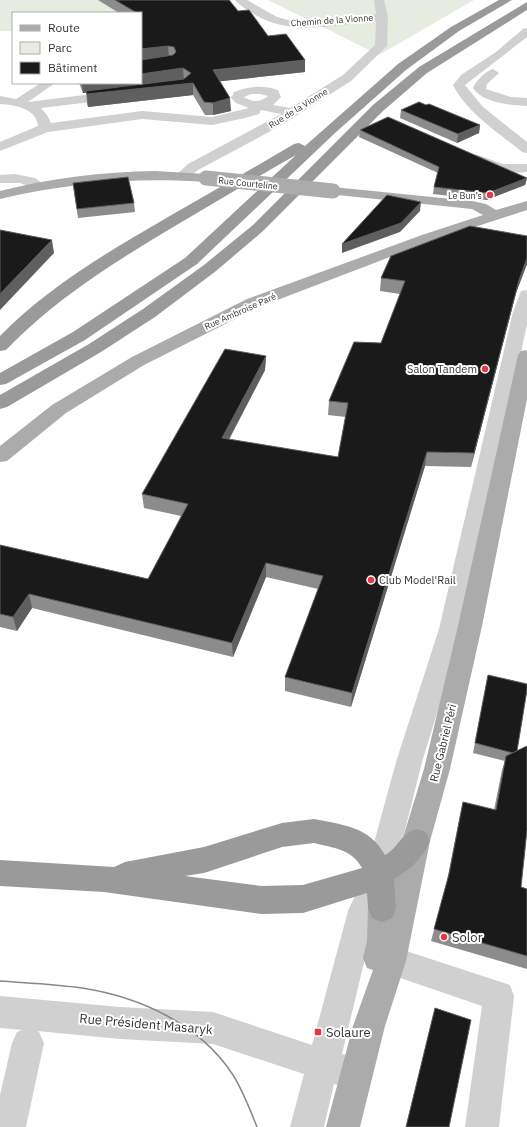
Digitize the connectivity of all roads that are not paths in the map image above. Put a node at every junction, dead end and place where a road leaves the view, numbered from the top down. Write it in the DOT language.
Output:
graph roads {
  1 [pos="240,0"];
  2 [pos="379,0"];
  3 [pos="507,0"];
  4 [pos="527,4"];
  5 [pos="527,10"];
  6 [pos="382,17"];
  7 [pos="527,31"];
  8 [pos="468,40"];
  9 [pos="527,44"];
  10 [pos="48,84"];
  11 [pos="125,94"];
  12 [pos="0,100"];
  13 [pos="527,102"];
  14 [pos="22,104"];
  15 [pos="292,112"];
  16 [pos="45,128"];
  17 [pos="330,130"];
  18 [pos="0,147"];
  19 [pos="527,149"];
  20 [pos="464,153"];
  21 [pos="527,168"];
  22 [pos="182,176"];
  23 [pos="0,179"];
  24 [pos="39,186"];
  25 [pos="0,195"];
  26 [pos="527,205"];
  27 [pos="495,216"];
  28 [pos="527,295"];
  29 [pos="0,346"];
  30 [pos="527,355"];
  31 [pos="0,380"];
  32 [pos="0,403"];
  33 [pos="0,456"];
  34 [pos="416,841"];
  35 [pos="0,873"];
  36 [pos="380,874"];
  37 [pos="104,879"];
  38 [pos="382,908"];
  39 [pos="391,962"];
  40 [pos="0,1012"];
  41 [pos="369,1026"];
  42 [pos="28,1043"];
  43 [pos="324,1065"];
  44 [pos="357,1074"];
  45 [pos="9,1127"];
  46 [pos="307,1127"];
  47 [pos="343,1127"];
  48 [pos="482,1127"];
  1 -- 6 [label="street, Chemin de la Vionne"];
  2 -- 6 [label="street, Rue de la Vionne"];
  3 -- 17 [label="highway"];
  4 -- 8 [label="highway"];
  5 -- 8 [label="highway"];
  6 -- 15 [label="street, Rue de la Vionne"];
  7 -- 19 [label="street"];
  8 -- 32 [label="highway"];
  9 -- 13 [label="street"];
  10 -- 14 [label="street"];
  11 -- 14 [label="street"];
  12 -- 14 [label="street"];
  14 -- 16 [label="street"];
  15 -- 16 [label="street"];
  15 -- 22 [label="street, Rue de la Vionne"];
  16 -- 18 [label="street"];
  17 -- 29 [label="highway"];
  17 -- 31 [label="highway"];
  20 -- 21 [label="street"];
  22 -- 24 [label="main road, Rue Courteline"];
  22 -- 27 [label="main road, Rue Courteline, bridge"];
  23 -- 24 [label="street, Rue Courteline"];
  24 -- 25 [label="main road"];
  26 -- 27 [label="main road, Rue Ambroise Paré"];
  27 -- 33 [label="main road, Rue Ambroise Paré"];
  28 -- 36 [label="street"];
  30 -- 34 [label="main road, Rue Gabriel Péri"];
  34 -- 36 [label="highway"];
  34 -- 39 [label="main road, Rue Gabriel Péri"];
  35 -- 37 [label="highway"];
  36 -- 37 [label="highway"];
  36 -- 37 [label="highway"];
  36 -- 38 [label="highway"];
  36 -- 43 [label="street"];
  38 -- 41 [label="main road"];
  39 -- 41 [label="main road, Rue Gabriel Péri"];
  39 -- 48 [label="street"];
  40 -- 43 [label="street, Rue Président Masaryk"];
  41 -- 44 [label="main road, Rue Gabriel Péri"];
  42 -- 45 [label="street"];
  43 -- 44 [label="street, Rue Président Masaryk"];
  43 -- 46 [label="street"];
  44 -- 47 [label="main road, Rue Gabriel Péri"];
}
